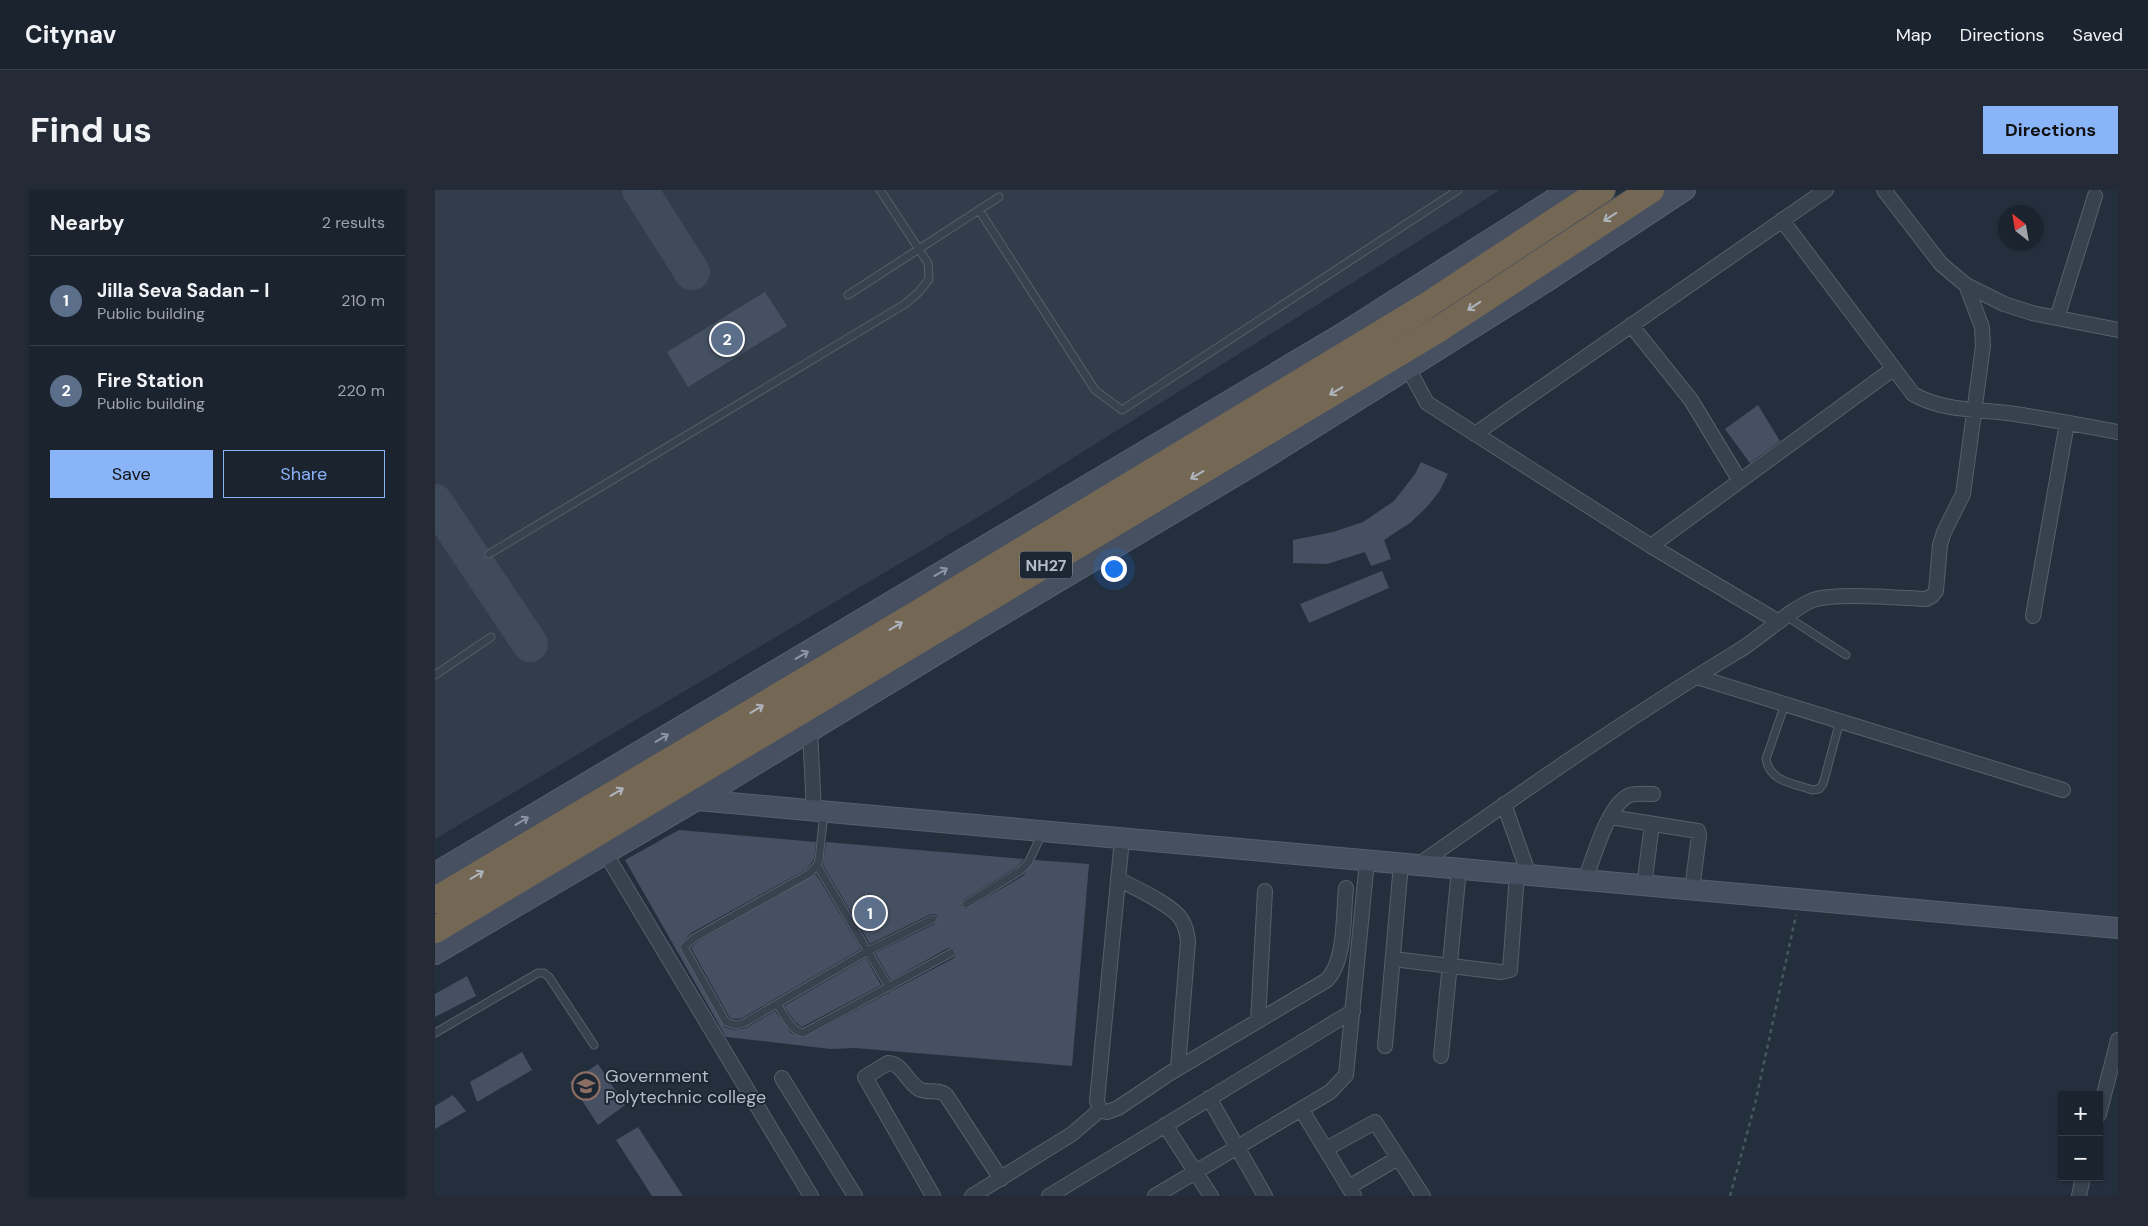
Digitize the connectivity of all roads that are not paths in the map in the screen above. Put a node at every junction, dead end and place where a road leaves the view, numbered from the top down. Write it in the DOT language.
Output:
graph roads {
  1 [pos="880,190"];
  2 [pos="1458,190"];
  3 [pos="1567,190"];
  4 [pos="1603,190"];
  5 [pos="1651,190"];
  6 [pos="1685,190"];
  7 [pos="1826,190"];
  8 [pos="1884,190"];
  9 [pos="2095,196"];
  10 [pos="999,197"];
  11 [pos="979,210"];
  12 [pos="1782,220"];
  13 [pos="919,249"];
  14 [pos="1966,285"];
  15 [pos="848,295"];
  16 [pos="2057,318"];
  17 [pos="1631,325"];
  18 [pos="2118,330"];
  19 [pos="1408,368"];
  20 [pos="1893,369"];
  21 [pos="1974,410"];
  22 [pos="2067,423"];
  23 [pos="2118,432"];
  24 [pos="1475,434"];
  25 [pos="1740,481"];
  26 [pos="1651,546"];
  27 [pos="489,554"];
  28 [pos="2033,616"];
  29 [pos="1783,619"];
  30 [pos="943,627"];
  31 [pos="491,637"];
  32 [pos="1846,655"];
  33 [pos="915,666"];
  34 [pos="435,675"];
  35 [pos="1697,676"];
  36 [pos="1785,704"];
  37 [pos="1840,721"];
  38 [pos="811,730"];
  39 [pos="2063,790"];
  40 [pos="1653,794"];
  41 [pos="697,800"];
  42 [pos="1505,804"];
  43 [pos="819,812"];
  44 [pos="1610,817"];
  45 [pos="1652,824"];
  46 [pos="1043,832"];
  47 [pos="1122,839"];
  48 [pos="606,854"];
  49 [pos="1367,861"];
  50 [pos="1410,864"];
  51 [pos="817,866"];
  52 [pos="1459,869"];
  53 [pos="435,873"];
  54 [pos="1523,875"];
  55 [pos="1118,879"];
  56 [pos="1585,880"];
  57 [pos="1644,886"];
  58 [pos="1346,888"];
  59 [pos="1692,890"];
  60 [pos="1265,891"];
  61 [pos="435,900"];
  62 [pos="965,904"];
  63 [pos="933,919"];
  64 [pos="2118,928"];
  65 [pos="435,930"];
  66 [pos="868,951"];
  67 [pos="435,954"];
  68 [pos="951,954"];
  69 [pos="1393,959"];
  70 [pos="1450,966"];
  71 [pos="889,987"];
  72 [pos="777,1004"];
  73 [pos="1353,1012"];
  74 [pos="1258,1021"];
  75 [pos="435,1033"];
  76 [pos="2118,1040"];
  77 [pos="594,1045"];
  78 [pos="1385,1046"];
  79 [pos="1441,1056"];
  80 [pos="1177,1068"];
  81 [pos="782,1078"];
  82 [pos="1209,1098"];
  83 [pos="2103,1098"];
  84 [pos="1301,1109"];
  85 [pos="1100,1110"];
  86 [pos="1165,1125"];
  87 [pos="1237,1148"];
  88 [pos="1326,1149"];
  89 [pos="1398,1158"];
  90 [pos="1195,1172"];
  91 [pos="1001,1179"];
  92 [pos="2082,1181"];
  93 [pos="1351,1192"];
  94 [pos="811,1196"];
  95 [pos="855,1196"];
  96 [pos="933,1196"];
  97 [pos="972,1196"];
  98 [pos="1049,1196"];
  99 [pos="1155,1196"];
  100 [pos="1211,1196"];
  101 [pos="1265,1196"];
  102 [pos="1422,1196"];
  103 [pos="2079,1196"];
  1 -- 13 [label="lane"];
  2 -- 11 [label="lane"];
  53 -- 3 [label="street, one-way"];
  61 -- 4 [label="highway, NH27, one-way"];
  5 -- 30 [label="highway, NH27, one-way"];
  6 -- 19 [label="street"];
  7 -- 12 [label="street"];
  8 -- 14 [label="street"];
  9 -- 16 [label="street"];
  10 -- 11 [label="lane"];
  11 -- 13 [label="lane"];
  12 -- 17 [label="street"];
  12 -- 20 [label="street"];
  13 -- 15 [label="lane"];
  13 -- 27 [label="lane"];
  14 -- 16 [label="street"];
  14 -- 21 [label="street"];
  16 -- 18 [label="street"];
  17 -- 24 [label="street"];
  17 -- 25 [label="street"];
  19 -- 24 [label="street"];
  19 -- 33 [label="street"];
  20 -- 21 [label="street"];
  20 -- 25 [label="street"];
  21 -- 22 [label="street"];
  21 -- 29 [label="street"];
  22 -- 23 [label="street"];
  22 -- 28 [label="street"];
  24 -- 26 [label="street"];
  25 -- 26 [label="street"];
  26 -- 29 [label="street"];
  29 -- 32 [label="lane"];
  29 -- 35 [label="street"];
  30 -- 33 [label="highway"];
  30 -- 65 [label="highway, NH27"];
  31 -- 34 [label="lane"];
  33 -- 38 [label="street"];
  35 -- 36 [label="street"];
  35 -- 42 [label="street"];
  36 -- 37 [label="street"];
  36 -- 37 [label="lane"];
  37 -- 39 [label="street"];
  38 -- 41 [label="street"];
  38 -- 43 [label="street"];
  40 -- 44 [label="street"];
  41 -- 43 [label="street"];
  41 -- 48 [label="street"];
  42 -- 50 [label="street"];
  42 -- 54 [label="street"];
  43 -- 46 [label="street"];
  43 -- 51 [label="lane"];
  44 -- 45 [label="street"];
  44 -- 56 [label="street"];
  45 -- 57 [label="street"];
  45 -- 59 [label="street"];
  46 -- 47 [label="street"];
  46 -- 62 [label="lane"];
  47 -- 49 [label="street"];
  47 -- 55 [label="street"];
  48 -- 67 [label="street"];
  48 -- 94 [label="street"];
  49 -- 50 [label="street"];
  49 -- 73 [label="street"];
  50 -- 52 [label="street"];
  50 -- 69 [label="street"];
  51 -- 66 [label="lane"];
  51 -- 72 [label="lane"];
  52 -- 54 [label="street"];
  52 -- 70 [label="street"];
  54 -- 56 [label="street"];
  54 -- 70 [label="street"];
  55 -- 80 [label="street"];
  55 -- 85 [label="street"];
  56 -- 57 [label="street"];
  57 -- 59 [label="street"];
  58 -- 74 [label="street"];
  59 -- 64 [label="street"];
  60 -- 74 [label="street"];
  63 -- 66 [label="lane"];
  66 -- 71 [label="lane"];
  66 -- 72 [label="lane"];
  68 -- 71 [label="lane"];
  69 -- 70 [label="street"];
  69 -- 78 [label="street"];
  70 -- 79 [label="street"];
  71 -- 72 [label="lane"];
  73 -- 82 [label="street"];
  73 -- 84 [label="street"];
  74 -- 80 [label="street"];
  75 -- 77 [label="lane"];
  76 -- 83 [label="street"];
  80 -- 85 [label="street"];
  81 -- 95 [label="street"];
  82 -- 86 [label="street"];
  82 -- 87 [label="street"];
  84 -- 87 [label="street"];
  84 -- 88 [label="street"];
  85 -- 91 [label="street"];
  86 -- 90 [label="street"];
  86 -- 98 [label="street"];
  87 -- 90 [label="street"];
  87 -- 101 [label="street"];
  88 -- 89 [label="street"];
  88 -- 93 [label="street"];
  89 -- 93 [label="street"];
  89 -- 102 [label="street"];
  90 -- 99 [label="street"];
  90 -- 100 [label="street"];
  91 -- 96 [label="street"];
  91 -- 97 [label="street"];
  92 -- 103 [label="street"];
}
